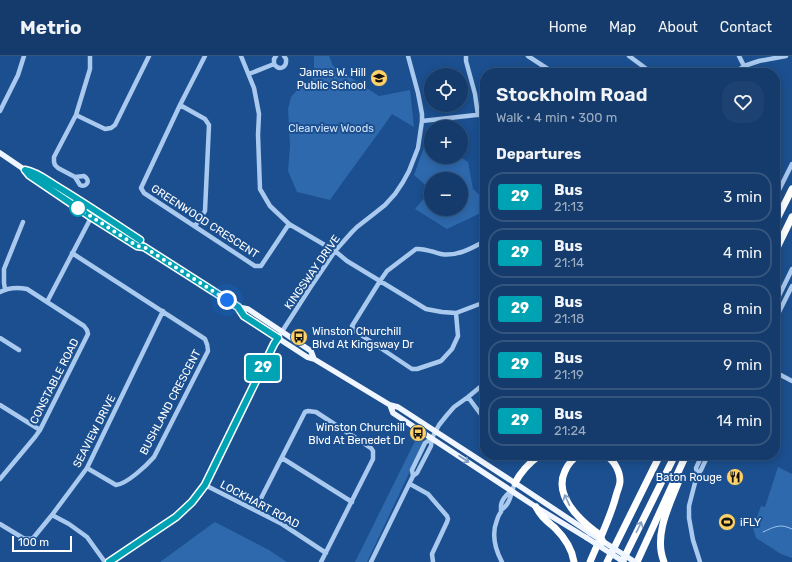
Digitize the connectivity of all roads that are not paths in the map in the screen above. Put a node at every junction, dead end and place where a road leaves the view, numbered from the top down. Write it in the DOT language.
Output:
graph roads {
  1 [pos="24,56"];
  2 [pos="90,56"];
  3 [pos="149,56"];
  4 [pos="205,56"];
  5 [pos="241,56"];
  6 [pos="276,56"];
  7 [pos="284,56"];
  8 [pos="408,56"];
  9 [pos="466,56"];
  10 [pos="528,56"];
  11 [pos="629,56"];
  12 [pos="739,56"];
  13 [pos="786,56"];
  14 [pos="274,64"];
  15 [pos="744,66"];
  16 [pos="546,68"];
  17 [pos="645,68"];
  18 [pos="741,68"];
  19 [pos="249,74"];
  20 [pos="180,106"];
  21 [pos="0,111"];
  22 [pos="76,115"];
  23 [pos="478,115"];
  24 [pos="422,121"];
  25 [pos="0,153"];
  26 [pos="792,164"];
  27 [pos="25,170"];
  28 [pos="75,177"];
  29 [pos="780,188"];
  30 [pos="792,189"];
  31 [pos="95,210"];
  32 [pos="780,213"];
  33 [pos="91,217"];
  34 [pos="792,217"];
  35 [pos="23,222"];
  36 [pos="289,224"];
  37 [pos="195,226"];
  38 [pos="780,242"];
  39 [pos="480,244"];
  40 [pos="144,247"];
  41 [pos="335,251"];
  42 [pos="72,253"];
  43 [pos="792,269"];
  44 [pos="380,281"];
  45 [pos="792,286"];
  46 [pos="5,289"];
  47 [pos="0,292"];
  48 [pos="780,294"];
  49 [pos="47,302"];
  50 [pos="480,304"];
  51 [pos="238,307"];
  52 [pos="780,310"];
  53 [pos="163,311"];
  54 [pos="456,314"];
  55 [pos="282,332"];
  56 [pos="0,338"];
  57 [pos="278,338"];
  58 [pos="18,350"];
  59 [pos="314,359"];
  60 [pos="780,375"];
  61 [pos="792,381"];
  62 [pos="480,387"];
  63 [pos="468,397"];
  64 [pos="0,405"];
  65 [pos="390,405"];
  66 [pos="480,413"];
  67 [pos="40,430"];
  68 [pos="436,432"];
  69 [pos="432,438"];
  70 [pos="282,458"];
  71 [pos="534,460"];
  72 [pos="573,460"];
  73 [pos="612,460"];
  74 [pos="658,460"];
  75 [pos="673,460"];
  76 [pos="684,460"];
  77 [pos="687,460"];
  78 [pos="700,460"];
  79 [pos="706,460"];
  80 [pos="87,468"];
  81 [pos="697,475"];
  82 [pos="0,479"];
  83 [pos="410,484"];
  84 [pos="205,485"];
  85 [pos="513,487"];
  86 [pos="352,502"];
  87 [pos="536,507"];
  88 [pos="255,510"];
  89 [pos="52,515"];
  90 [pos="0,524"];
  91 [pos="590,534"];
  92 [pos="603,542"];
  93 [pos="326,553"];
  94 [pos="105,562"];
  95 [pos="109,562"];
  96 [pos="321,562"];
  97 [pos="371,562"];
  98 [pos="432,562"];
  99 [pos="502,562"];
  100 [pos="574,562"];
  101 [pos="590,562"];
  102 [pos="607,562"];
  103 [pos="623,562"];
  104 [pos="636,562"];
  105 [pos="664,562"];
  106 [pos="700,562"];
  1 -- 21 [label="street"];
  2 -- 22 [label="street"];
  3 -- 22 [label="street"];
  4 -- 20 [label="street, GREENWOOD CRESCENT"];
  5 -- 19 [label="street"];
  6 -- 14 [label="street"];
  7 -- 14 [label="street"];
  8 -- 24 [label="street, KINGSWAY DRIVE"];
  9 -- 23 [label="street"];
  10 -- 16 [label="street"];
  11 -- 17 [label="street"];
  12 -- 15 [label="street"];
  13 -- 15 [label="street"];
  14 -- 19 [label="street"];
  15 -- 18 [label="street"];
  19 -- 36 [label="street"];
  20 -- 37 [label="street"];
  20 -- 37 [label="street, GREENWOOD CRESCENT"];
  22 -- 28 [label="street"];
  23 -- 24 [label="street"];
  24 -- 41 [label="street, KINGSWAY DRIVE"];
  25 -- 27 [label="main road"];
  26 -- 29 [label="street"];
  27 -- 31 [label="main road"];
  27 -- 33 [label="main road"];
  30 -- 32 [label="highway"];
  31 -- 33 [label="street"];
  31 -- 40 [label="main road"];
  33 -- 40 [label="main road"];
  33 -- 42 [label="street"];
  34 -- 38 [label="highway"];
  35 -- 46 [label="street"];
  36 -- 37 [label="street, GREENWOOD CRESCENT"];
  36 -- 41 [label="street"];
  39 -- 44 [label="street"];
  40 -- 51 [label="main road"];
  41 -- 44 [label="street"];
  41 -- 55 [label="street, KINGSWAY DRIVE"];
  42 -- 49 [label="street"];
  42 -- 53 [label="street, BUSHLAND CRESCENT"];
  43 -- 48 [label="street"];
  44 -- 54 [label="street"];
  44 -- 54 [label="street"];
  45 -- 52 [label="street"];
  46 -- 47 [label="street, CONSTABLE ROAD"];
  46 -- 49 [label="street, CONSTABLE ROAD"];
  49 -- 67 [label="street, CONSTABLE ROAD"];
  50 -- 54 [label="street"];
  51 -- 55 [label="main road"];
  51 -- 57 [label="main road"];
  53 -- 80 [label="street, SEAVIEW DRIVE"];
  53 -- 80 [label="street, BUSHLAND CRESCENT"];
  55 -- 57 [label="street, KINGSWAY DRIVE"];
  55 -- 59 [label="main road"];
  56 -- 58 [label="street"];
  57 -- 59 [label="main road"];
  57 -- 84 [label="street, KINGSWAY DRIVE"];
  59 -- 65 [label="main road"];
  60 -- 61 [label="street"];
  62 -- 63 [label="street"];
  63 -- 66 [label="street"];
  63 -- 68 [label="street"];
  64 -- 67 [label="street"];
  65 -- 68 [label="main road"];
  65 -- 69 [label="main road"];
  67 -- 82 [label="street, CONSTABLE ROAD"];
  68 -- 69 [label="street"];
  68 -- 85 [label="main road"];
  69 -- 83 [label="street"];
  69 -- 85 [label="main road, one-way"];
  70 -- 86 [label="street"];
  70 -- 86 [label="street"];
  70 -- 88 [label="street"];
  71 -- 85 [label="highway"];
  91 -- 72 [label="highway, one-way"];
  73 -- 101 [label="highway"];
  74 -- 102 [label="highway"];
  103 -- 75 [label="highway, one-way"];
  76 -- 104 [label="highway"];
  77 -- 105 [label="highway"];
  78 -- 81 [label="street"];
  79 -- 81 [label="street"];
  80 -- 89 [label="street, SEAVIEW DRIVE"];
  81 -- 106 [label="street"];
  83 -- 97 [label="street"];
  83 -- 98 [label="street"];
  84 -- 88 [label="street, LOCKHART ROAD"];
  84 -- 95 [label="street, KINGSWAY DRIVE"];
  85 -- 87 [label="main road"];
  85 -- 91 [label="main road"];
  85 -- 99 [label="street"];
  86 -- 93 [label="street"];
  87 -- 91 [label="main road"];
  87 -- 100 [label="highway"];
  88 -- 93 [label="street, LOCKHART ROAD"];
  89 -- 90 [label="street, SEAVIEW DRIVE"];
  89 -- 94 [label="street"];
  91 -- 92 [label="highway, bridge"];
  91 -- 103 [label="main road, bridge"];
  92 -- 104 [label="main road, bridge"];
  93 -- 96 [label="street"];
}
